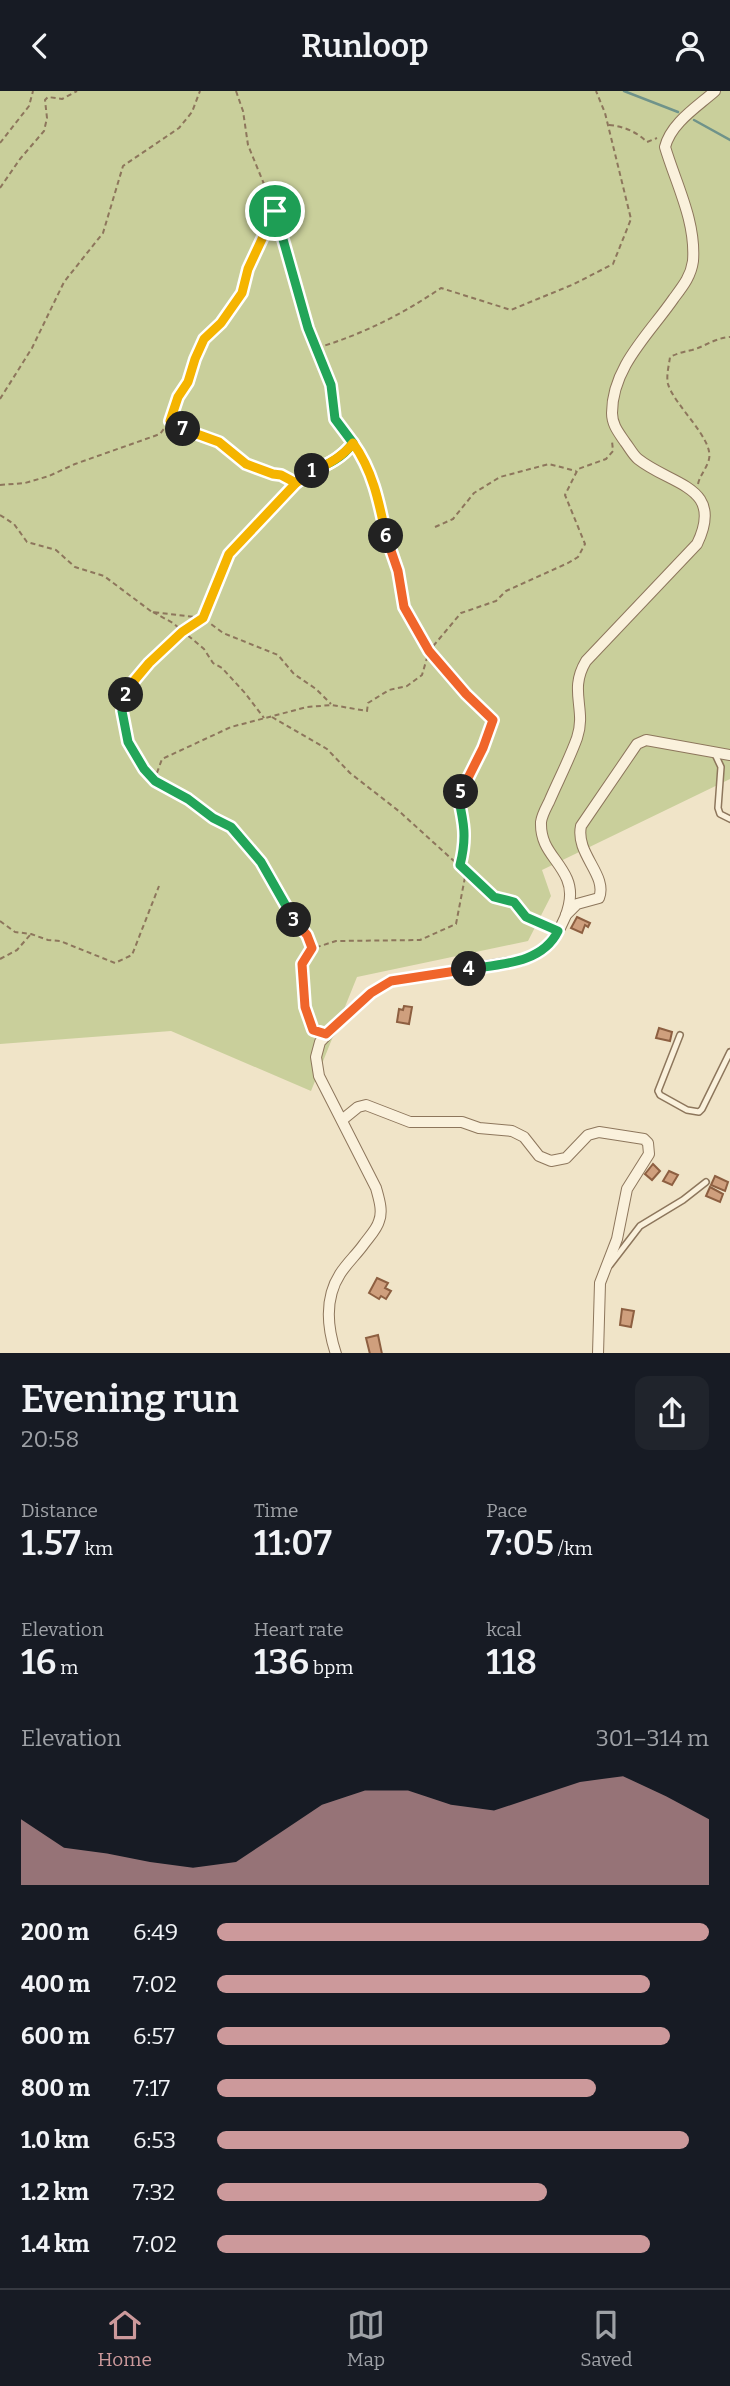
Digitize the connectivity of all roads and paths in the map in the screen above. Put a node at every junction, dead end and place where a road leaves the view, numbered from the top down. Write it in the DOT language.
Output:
graph roads {
  1 [pos="33,91"];
  2 [pos="76,91"];
  3 [pos="200,91"];
  4 [pos="236,91"];
  5 [pos="596,91"];
  6 [pos="715,91"];
  7 [pos="608,125"];
  8 [pos="670,134"];
  9 [pos="0,143"];
  10 [pos="0,188"];
  11 [pos="275,211"];
  12 [pos="730,337"];
  13 [pos="316,348"];
  14 [pos="0,399"];
  15 [pos="170,421"];
  16 [pos="616,430"];
  17 [pos="353,443"];
  18 [pos="576,471"];
  19 [pos="296,483"];
  20 [pos="0,485"];
  21 [pos="696,492"];
  22 [pos="0,515"];
  23 [pos="435,527"];
  24 [pos="152,612"];
  25 [pos="203,618"];
  26 [pos="182,632"];
  27 [pos="429,651"];
  28 [pos="332,705"];
  29 [pos="272,716"];
  30 [pos="264,718"];
  31 [pos="714,752"];
  32 [pos="730,755"];
  33 [pos="155,781"];
  34 [pos="730,819"];
  35 [pos="460,865"];
  36 [pos="466,872"];
  37 [pos="159,886"];
  38 [pos="565,916"];
  39 [pos="0,921"];
  40 [pos="558,931"];
  41 [pos="31,934"];
  42 [pos="312,948"];
  43 [pos="0,959"];
  44 [pos="326,1034"];
  45 [pos="680,1035"];
  46 [pos="730,1052"];
  47 [pos="342,1120"];
  48 [pos="706,1182"];
  49 [pos="604,1273"];
  50 [pos="336,1353"];
  51 [pos="598,1353"];
  1 -- 9 [label="path"];
  2 -- 10 [label="path"];
  3 -- 14 [label="path"];
  4 -- 11 [label="path"];
  5 -- 7 [label="path"];
  6 -- 8 [label="street"];
  7 -- 8 [label="path"];
  7 -- 13 [label="path"];
  8 -- 16 [label="street"];
  11 -- 13 [label="path"];
  11 -- 15 [label="path"];
  12 -- 21 [label="path"];
  13 -- 17 [label="path"];
  15 -- 19 [label="path"];
  15 -- 20 [label="path"];
  16 -- 18 [label="path"];
  16 -- 21 [label="street"];
  17 -- 19 [label="path"];
  17 -- 27 [label="path"];
  18 -- 23 [label="path"];
  18 -- 27 [label="path"];
  19 -- 25 [label="path"];
  21 -- 38 [label="street"];
  22 -- 24 [label="path"];
  24 -- 25 [label="path"];
  24 -- 26 [label="path"];
  25 -- 26 [label="path"];
  25 -- 28 [label="path"];
  26 -- 30 [label="path"];
  26 -- 33 [label="path"];
  27 -- 28 [label="path"];
  27 -- 35 [label="path"];
  28 -- 29 [label="path"];
  29 -- 30 [label="path"];
  29 -- 35 [label="path"];
  30 -- 33 [label="path"];
  31 -- 32 [label="street"];
  31 -- 34 [label="lane"];
  31 -- 38 [label="street"];
  33 -- 42 [label="path"];
  35 -- 36 [label="path"];
  36 -- 40 [label="path"];
  36 -- 42 [label="path"];
  37 -- 41 [label="path"];
  38 -- 40 [label="street"];
  39 -- 41 [label="path"];
  40 -- 44 [label="street"];
  41 -- 43 [label="path"];
  42 -- 44 [label="path"];
  44 -- 47 [label="street"];
  45 -- 46 [label="lane"];
  47 -- 49 [label="street"];
  47 -- 50 [label="street"];
  48 -- 49 [label="lane"];
  49 -- 51 [label="street"];
}
